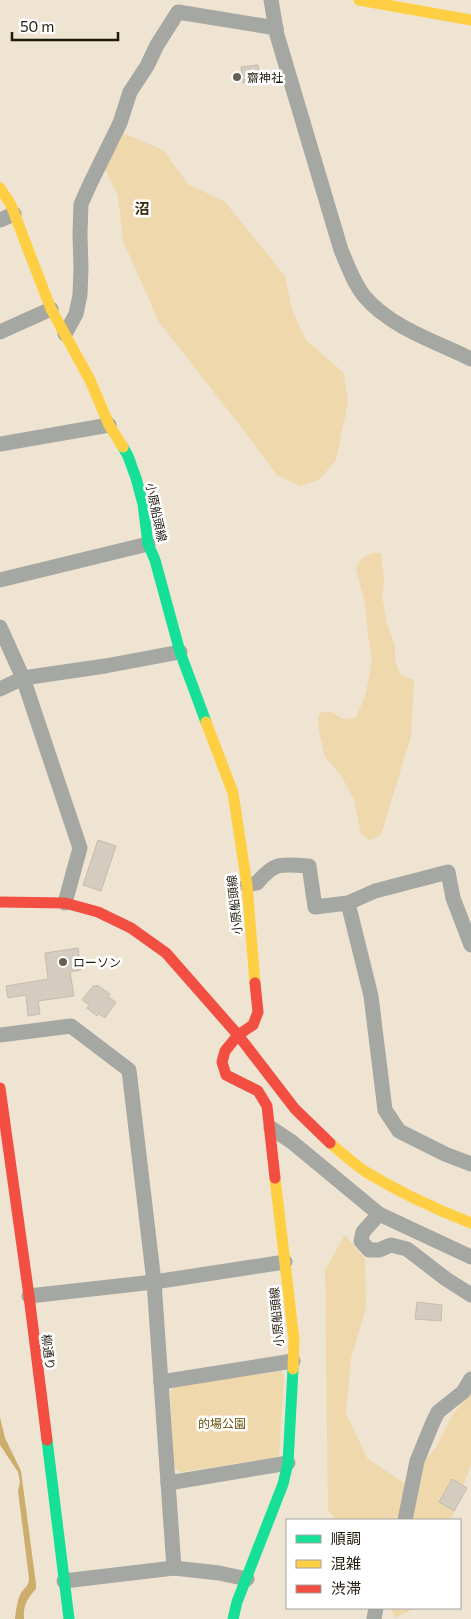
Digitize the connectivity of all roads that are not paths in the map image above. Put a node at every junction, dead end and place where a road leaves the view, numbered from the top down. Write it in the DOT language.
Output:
graph roads {
  1 [pos="271,0"];
  2 [pos="359,0"];
  3 [pos="471,20"];
  4 [pos="276,24"];
  5 [pos="0,188"];
  6 [pos="14,214"];
  7 [pos="0,220"];
  8 [pos="51,309"];
  9 [pos="0,332"];
  10 [pos="65,334"];
  11 [pos="471,359"];
  12 [pos="109,425"];
  13 [pos="0,444"];
  14 [pos="148,544"];
  15 [pos="0,580"];
  16 [pos="0,627"];
  17 [pos="180,652"];
  18 [pos="23,678"];
  19 [pos="0,688"];
  20 [pos="247,884"];
  21 [pos="0,902"];
  22 [pos="65,903"];
  23 [pos="348,903"];
  24 [pos="471,945"];
  25 [pos="0,1035"];
  26 [pos="238,1035"];
  27 [pos="0,1088"];
  28 [pos="271,1128"];
  29 [pos="471,1164"];
  30 [pos="379,1214"];
  31 [pos="471,1223"];
  32 [pos="471,1257"];
  33 [pos="285,1262"];
  34 [pos="154,1282"];
  35 [pos="471,1295"];
  36 [pos="29,1296"];
  37 [pos="293,1361"];
  38 [pos="471,1379"];
  39 [pos="161,1382"];
  40 [pos="288,1463"];
  41 [pos="168,1483"];
  42 [pos="405,1519"];
  43 [pos="174,1568"];
  44 [pos="247,1579"];
  45 [pos="64,1581"];
  46 [pos="69,1619"];
  47 [pos="232,1619"];
  1 -- 4 [label="street"];
  2 -- 3 [label="main road"];
  4 -- 10 [label="street"];
  4 -- 11 [label="street"];
  5 -- 6 [label="main road, 小原船頭線"];
  6 -- 7 [label="street"];
  6 -- 8 [label="main road, 小原船頭線"];
  8 -- 9 [label="street"];
  8 -- 10 [label="main road, 小原船頭線"];
  10 -- 12 [label="main road, 小原船頭線"];
  12 -- 13 [label="street"];
  12 -- 14 [label="main road, 小原船頭線"];
  14 -- 15 [label="street"];
  14 -- 17 [label="main road, 小原船頭線"];
  16 -- 18 [label="street"];
  17 -- 18 [label="street"];
  17 -- 20 [label="main road, 小原船頭線"];
  18 -- 19 [label="street"];
  18 -- 22 [label="street"];
  20 -- 23 [label="street"];
  20 -- 26 [label="main road, 小原船頭線"];
  21 -- 22 [label="main road"];
  22 -- 26 [label="main road"];
  23 -- 24 [label="street"];
  23 -- 29 [label="street"];
  25 -- 34 [label="street"];
  26 -- 28 [label="main road, 小原船頭線"];
  26 -- 31 [label="main road"];
  27 -- 36 [label="main road, 柳通り"];
  28 -- 30 [label="street"];
  28 -- 33 [label="main road, 小原船頭線"];
  30 -- 32 [label="street"];
  30 -- 35 [label="street"];
  33 -- 34 [label="street"];
  33 -- 37 [label="main road, 小原船頭線"];
  34 -- 36 [label="street"];
  34 -- 39 [label="street"];
  36 -- 45 [label="main road, 柳通り"];
  37 -- 39 [label="street"];
  37 -- 40 [label="main road, 小原船頭線"];
  38 -- 42 [label="street"];
  39 -- 41 [label="street"];
  40 -- 41 [label="street"];
  40 -- 44 [label="main road, 小原船頭線"];
  41 -- 43 [label="street"];
  43 -- 44 [label="street"];
  43 -- 45 [label="street"];
  44 -- 47 [label="main road, 小原船頭線"];
  45 -- 46 [label="main road, 柳通り"];
}
